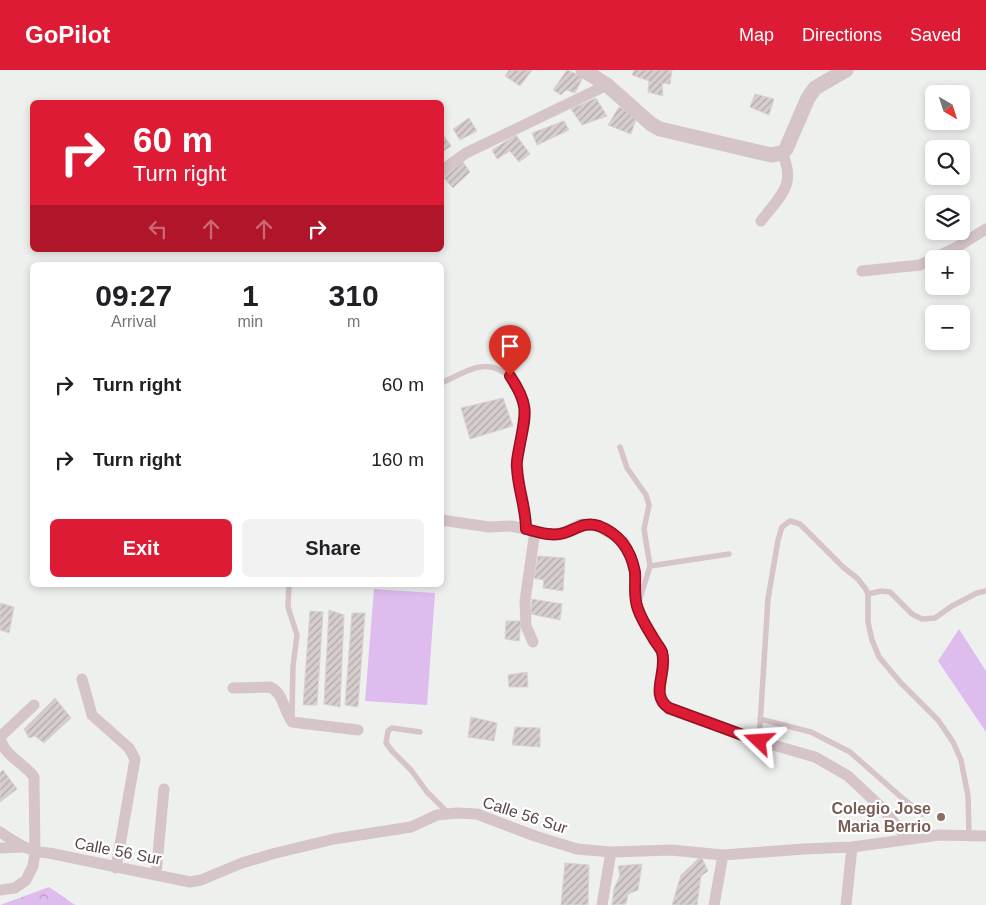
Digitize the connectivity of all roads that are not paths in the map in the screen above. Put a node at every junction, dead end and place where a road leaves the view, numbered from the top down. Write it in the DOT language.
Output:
graph roads {
  1 [pos="583,70"];
  2 [pos="846,70"];
  3 [pos="607,84"];
  4 [pos="782,152"];
  5 [pos="444,169"];
  6 [pos="761,221"];
  7 [pos="986,229"];
  8 [pos="862,271"];
  9 [pos="444,382"];
  10 [pos="620,447"];
  11 [pos="444,520"];
  12 [pos="531,530"];
  13 [pos="729,554"];
  14 [pos="650,566"];
  15 [pos="289,587"];
  16 [pos="986,591"];
  17 [pos="868,594"];
  18 [pos="638,609"];
  19 [pos="533,642"];
  20 [pos="82,679"];
  21 [pos="233,688"];
  22 [pos="34,705"];
  23 [pos="760,719"];
  24 [pos="292,722"];
  25 [pos="358,730"];
  26 [pos="420,732"];
  27 [pos="759,741"];
  28 [pos="164,789"];
  29 [pos="448,813"];
  30 [pos="922,814"];
  31 [pos="0,832"];
  32 [pos="970,836"];
  33 [pos="986,836"];
  34 [pos="908,839"];
  35 [pos="23,847"];
  36 [pos="852,847"];
  37 [pos="0,848"];
  38 [pos="611,852"];
  39 [pos="35,853"];
  40 [pos="724,855"];
  41 [pos="116,868"];
  42 [pos="156,874"];
  43 [pos="0,890"];
  44 [pos="602,905"];
  45 [pos="714,905"];
  46 [pos="846,905"];
  1 -- 3 [label="street"];
  2 -- 4 [label="street"];
  3 -- 4 [label="street"];
  3 -- 5 [label="street"];
  4 -- 6 [label="street"];
  7 -- 8 [label="street"];
  9 -- 12 [label="lane"];
  10 -- 14 [label="lane"];
  11 -- 12 [label="street"];
  12 -- 18 [label="street"];
  12 -- 19 [label="street"];
  13 -- 14 [label="lane"];
  14 -- 18 [label="lane"];
  15 -- 24 [label="lane"];
  16 -- 17 [label="lane"];
  17 -- 23 [label="lane"];
  17 -- 32 [label="lane"];
  18 -- 27 [label="street"];
  20 -- 41 [label="street"];
  21 -- 24 [label="street"];
  22 -- 39 [label="street"];
  23 -- 27 [label="lane"];
  23 -- 30 [label="lane"];
  24 -- 25 [label="street"];
  26 -- 29 [label="lane"];
  27 -- 34 [label="street"];
  28 -- 42 [label="street"];
  29 -- 38 [label="street, Calle 56 Sur"];
  29 -- 42 [label="street, Calle 56 Sur"];
  31 -- 35 [label="street"];
  32 -- 33 [label="street, Calle 56 Sur"];
  32 -- 34 [label="street, Calle 56 Sur"];
  34 -- 36 [label="street, Calle 56 Sur"];
  35 -- 37 [label="street"];
  35 -- 39 [label="street"];
  36 -- 40 [label="street, Calle 56 Sur"];
  36 -- 46 [label="street"];
  38 -- 40 [label="street, Calle 56 Sur"];
  38 -- 44 [label="street"];
  39 -- 41 [label="street, Calle 56 Sur"];
  39 -- 43 [label="street"];
  40 -- 45 [label="street"];
  41 -- 42 [label="street, Calle 56 Sur"];
}
